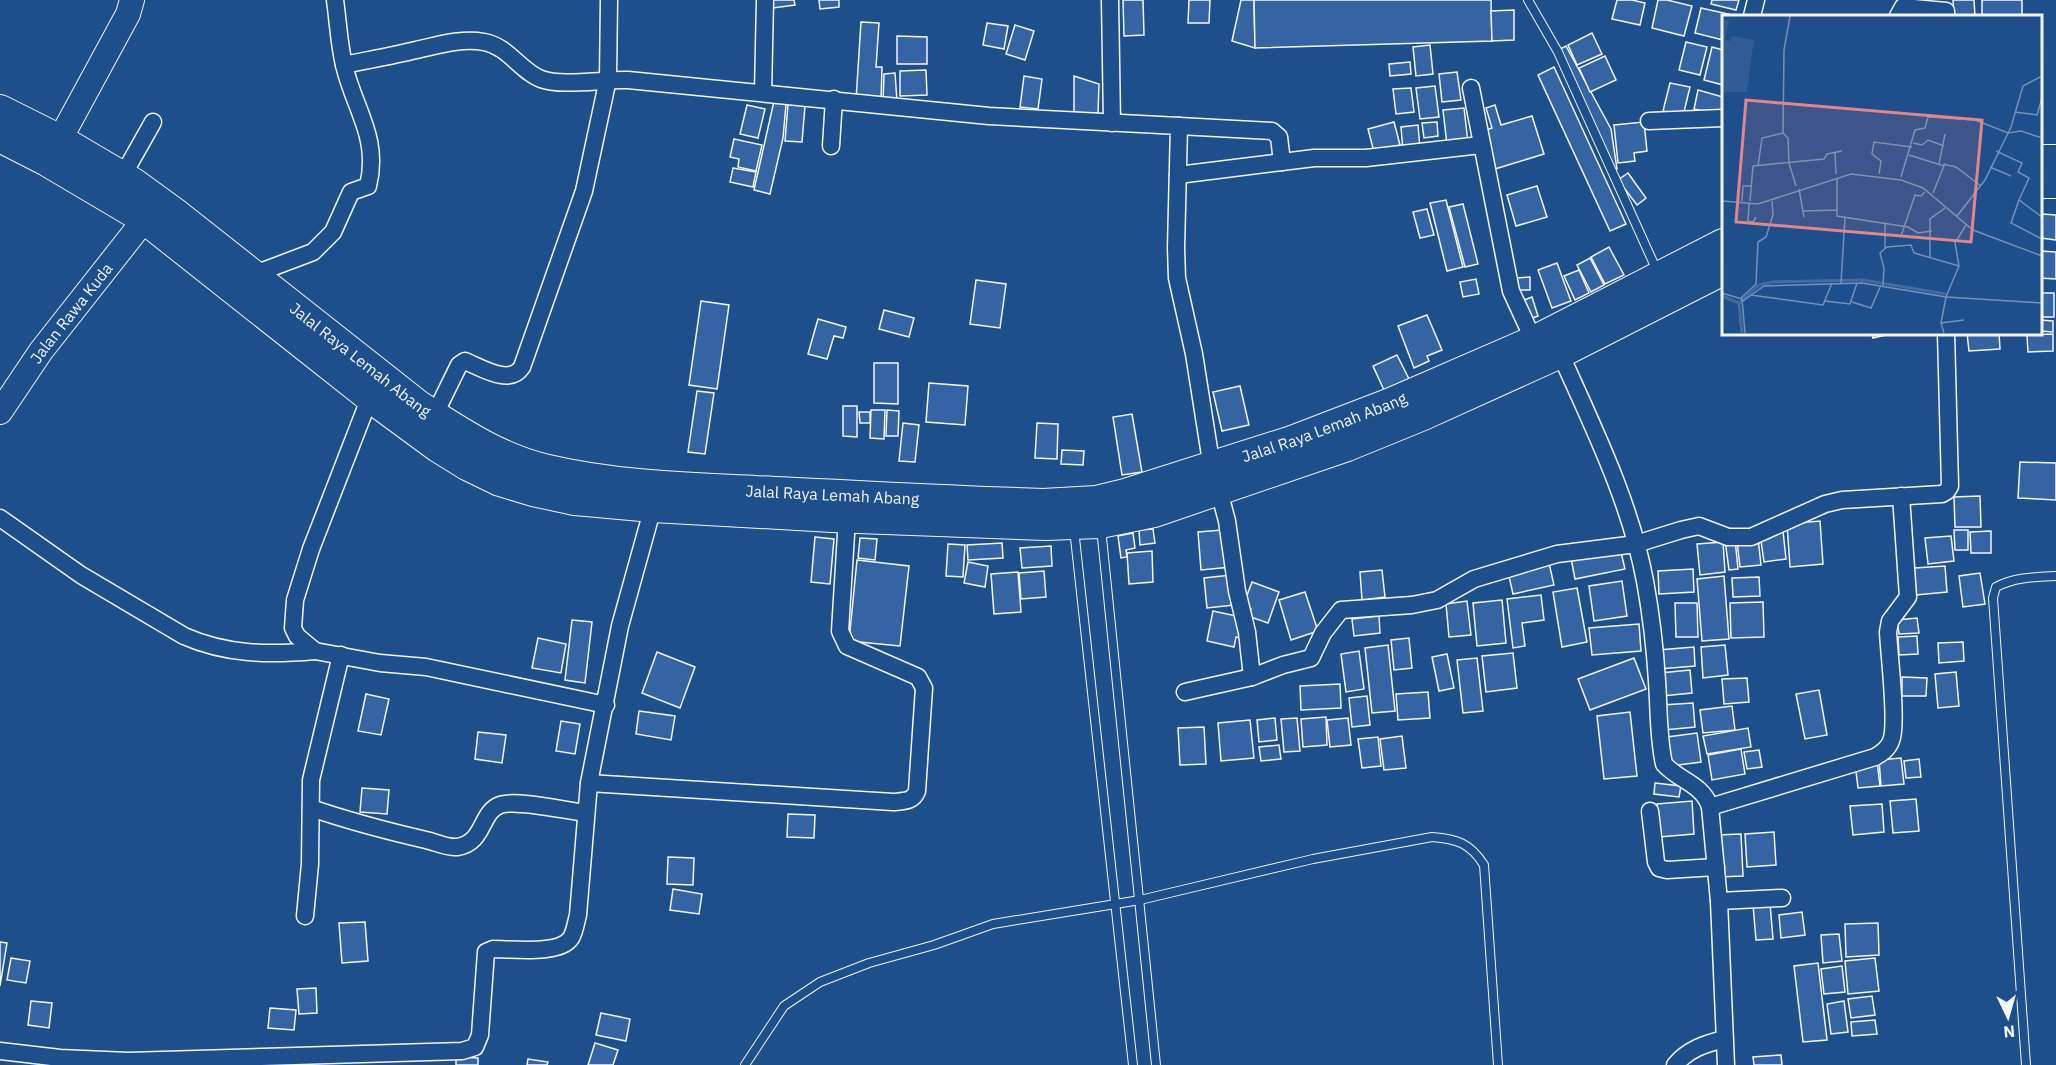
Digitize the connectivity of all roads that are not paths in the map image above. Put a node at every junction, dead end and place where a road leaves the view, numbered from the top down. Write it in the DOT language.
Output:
graph roads {
  1 [pos="132,0"];
  2 [pos="335,0"];
  3 [pos="609,0"];
  4 [pos="765,0"];
  5 [pos="1110,0"];
  6 [pos="1528,0"];
  7 [pos="1756,0"];
  8 [pos="1752,15"];
  9 [pos="1899,15"];
  10 [pos="1946,15"];
  11 [pos="344,65"];
  12 [pos="608,79"];
  13 [pos="1471,88"];
  14 [pos="763,93"];
  15 [pos="834,99"];
  16 [pos="0,110"];
  17 [pos="1722,118"];
  18 [pos="1649,121"];
  19 [pos="153,122"];
  20 [pos="1112,123"];
  21 [pos="1179,126"];
  22 [pos="0,137"];
  23 [pos="1481,145"];
  24 [pos="831,146"];
  25 [pos="54,150"];
  26 [pos="1282,162"];
  27 [pos="1178,175"];
  28 [pos="122,177"];
  29 [pos="145,219"];
  30 [pos="1722,244"];
  31 [pos="1722,270"];
  32 [pos="252,275"];
  33 [pos="1659,276"];
  34 [pos="1946,334"];
  35 [pos="1547,347"];
  36 [pos="370,397"];
  37 [pos="0,412"];
  38 [pos="434,416"];
  39 [pos="1216,479"];
  40 [pos="1901,496"];
  41 [pos="653,507"];
  42 [pos="1085,512"];
  43 [pos="0,518"];
  44 [pos="847,518"];
  45 [pos="1636,544"];
  46 [pos="2056,576"];
  47 [pos="315,651"];
  48 [pos="341,655"];
  49 [pos="1252,677"];
  50 [pos="1185,692"];
  51 [pos="606,705"];
  52 [pos="589,783"];
  53 [pos="1710,807"];
  54 [pos="311,808"];
  55 [pos="1650,811"];
  56 [pos="586,813"];
  57 [pos="1716,867"];
  58 [pos="1782,898"];
  59 [pos="1140,900"];
  60 [pos="1719,901"];
  61 [pos="1116,903"];
  62 [pos="305,916"];
  63 [pos="1724,1039"];
  64 [pos="0,1050"];
  65 [pos="128,1063"];
  66 [pos="745,1065"];
  67 [pos="1133,1065"];
  68 [pos="1156,1065"];
  69 [pos="1498,1065"];
  70 [pos="1676,1065"];
  71 [pos="1726,1065"];
  72 [pos="2026,1065"];
  1 -- 25 [label="street"];
  2 -- 11 [label="street"];
  3 -- 12 [label="street"];
  4 -- 14 [label="street"];
  5 -- 20 [label="street"];
  6 -- 33 [label="lane"];
  7 -- 8 [label="street"];
  9 -- 10 [label="street"];
  11 -- 12 [label="street"];
  11 -- 32 [label="street"];
  12 -- 14 [label="street"];
  12 -- 38 [label="street"];
  13 -- 23 [label="street"];
  14 -- 15 [label="street"];
  15 -- 20 [label="street"];
  15 -- 24 [label="street"];
  16 -- 25 [label="highway, Jalal Raya Lemah Abang"];
  17 -- 18 [label="street"];
  19 -- 28 [label="street"];
  20 -- 21 [label="street"];
  21 -- 26 [label="street"];
  21 -- 27 [label="street"];
  22 -- 25 [label="highway, Jalal Raya Lemah Abang"];
  23 -- 26 [label="street"];
  23 -- 35 [label="street"];
  25 -- 28 [label="highway, Jalal Raya Lemah Abang"];
  25 -- 29 [label="highway, Jalal Raya Lemah Abang"];
  26 -- 27 [label="street"];
  27 -- 39 [label="street"];
  28 -- 32 [label="highway, Jalal Raya Lemah Abang"];
  29 -- 36 [label="highway, Jalal Raya Lemah Abang"];
  29 -- 37 [label="street, Jalan Rawa Kuda"];
  30 -- 33 [label="highway, Jalal Raya Lemah Abang"];
  31 -- 35 [label="highway, Jalal Raya Lemah Abang"];
  32 -- 38 [label="highway, Jalal Raya Lemah Abang"];
  33 -- 35 [label="highway, Jalal Raya Lemah Abang"];
  34 -- 40 [label="street"];
  35 -- 39 [label="highway, Jalal Raya Lemah Abang"];
  35 -- 45 [label="street"];
  36 -- 41 [label="highway, Jalal Raya Lemah Abang"];
  36 -- 47 [label="street"];
  38 -- 42 [label="highway, Jalal Raya Lemah Abang"];
  39 -- 42 [label="highway, Jalal Raya Lemah Abang"];
  39 -- 49 [label="street"];
  40 -- 45 [label="street"];
  40 -- 53 [label="street"];
  41 -- 44 [label="highway, Jalal Raya Lemah Abang"];
  41 -- 51 [label="street"];
  42 -- 44 [label="highway, Jalal Raya Lemah Abang"];
  42 -- 59 [label="lane"];
  42 -- 61 [label="lane"];
  43 -- 47 [label="street"];
  44 -- 52 [label="street"];
  45 -- 49 [label="street"];
  45 -- 53 [label="street"];
  46 -- 72 [label="lane"];
  47 -- 48 [label="street"];
  48 -- 51 [label="street"];
  48 -- 54 [label="street"];
  49 -- 50 [label="street"];
  51 -- 52 [label="street"];
  52 -- 56 [label="street"];
  53 -- 57 [label="street"];
  54 -- 56 [label="street"];
  54 -- 62 [label="street"];
  55 -- 57 [label="street"];
  56 -- 65 [label="street"];
  57 -- 60 [label="street"];
  58 -- 60 [label="street"];
  59 -- 61 [label="lane"];
  59 -- 68 [label="lane"];
  59 -- 69 [label="lane"];
  60 -- 63 [label="street"];
  61 -- 66 [label="lane"];
  61 -- 67 [label="lane"];
  63 -- 70 [label="street"];
  63 -- 71 [label="street"];
  64 -- 65 [label="street"];
}
